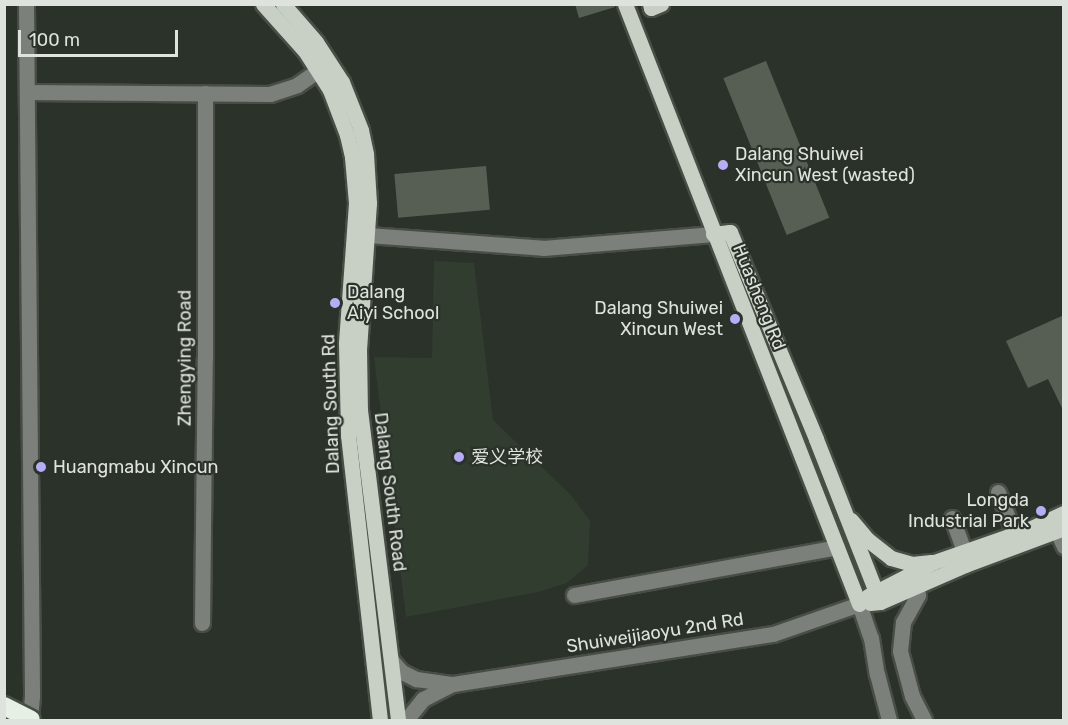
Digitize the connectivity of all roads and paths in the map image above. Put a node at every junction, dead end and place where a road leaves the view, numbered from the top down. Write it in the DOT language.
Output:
graph roads {
  1 [pos="26,4"];
  2 [pos="263,4"];
  3 [pos="283,4"];
  4 [pos="626,4"];
  5 [pos="324,66"];
  6 [pos="27,92"];
  7 [pos="205,93"];
  8 [pos="713,234"];
  9 [pos="368,235"];
  10 [pos="998,492"];
  11 [pos="844,510"];
  12 [pos="1064,513"];
  13 [pos="952,518"];
  14 [pos="1060,529"];
  15 [pos="1014,533"];
  16 [pos="837,547"];
  17 [pos="1064,547"];
  18 [pos="964,551"];
  19 [pos="934,562"];
  20 [pos="917,586"];
  21 [pos="574,595"];
  22 [pos="877,596"];
  23 [pos="858,604"];
  24 [pos="201,623"];
  25 [pos="392,661"];
  26 [pos="453,684"];
  27 [pos="4,706"];
  28 [pos="31,720"];
  29 [pos="380,720"];
  30 [pos="398,720"];
  31 [pos="406,720"];
  32 [pos="889,720"];
  33 [pos="924,720"];
  1 -- 6 [label="street"];
  2 -- 5 [label="main road, Dalang South Rd"];
  3 -- 5 [label="main road, Dalang South Road"];
  4 -- 8 [label="main road, Huasheng Rd"];
  5 -- 7 [label="street"];
  5 -- 9 [label="main road, Dalang South Road"];
  5 -- 29 [label="main road, Dalang South Rd"];
  6 -- 7 [label="street"];
  6 -- 28 [label="street"];
  7 -- 24 [label="street, Zhengying Road"];
  8 -- 9 [label="street"];
  8 -- 11 [label="main road, Huasheng Rd"];
  8 -- 16 [label="main road, Huasheng Rd"];
  9 -- 25 [label="main road, Dalang South Road"];
  10 -- 15 [label="street"];
  11 -- 19 [label="main road"];
  11 -- 22 [label="main road, Huasheng Rd"];
  12 -- 15 [label="main road"];
  13 -- 18 [label="street"];
  14 -- 17 [label="street"];
  14 -- 20 [label="main road"];
  15 -- 18 [label="main road"];
  16 -- 21 [label="street"];
  16 -- 23 [label="main road, Huasheng Rd"];
  18 -- 19 [label="main road"];
  19 -- 22 [label="main road"];
  20 -- 22 [label="main road"];
  20 -- 33 [label="street"];
  22 -- 23 [label="main road"];
  23 -- 26 [label="street, Shuiweijiaoyu 2nd Rd"];
  23 -- 32 [label="street"];
  25 -- 26 [label="street"];
  25 -- 30 [label="main road, Dalang South Road"];
  26 -- 31 [label="street"];
  27 -- 28 [label="highway, bridge"];
}
